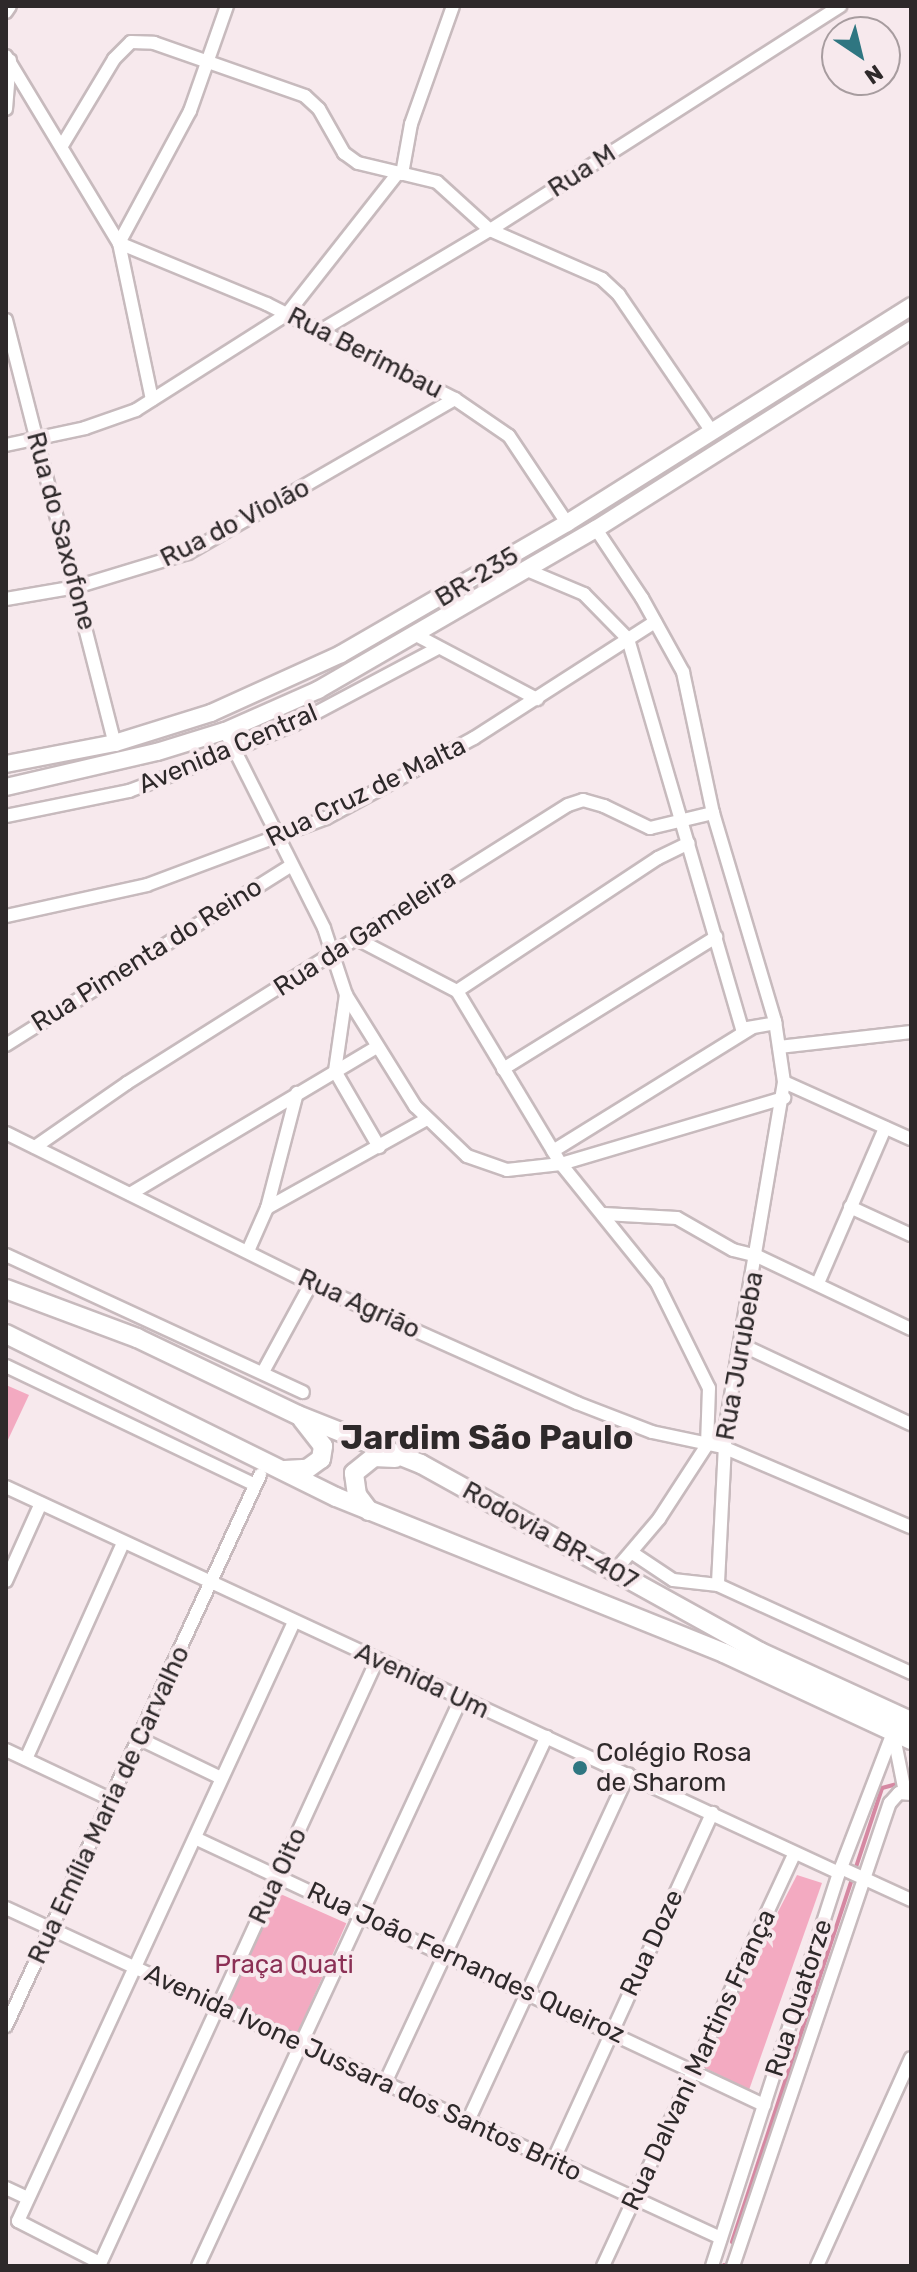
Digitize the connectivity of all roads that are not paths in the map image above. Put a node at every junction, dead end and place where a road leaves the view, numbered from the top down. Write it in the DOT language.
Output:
graph roads {
  1 [pos="10,6"];
  2 [pos="227,6"];
  3 [pos="453,6"];
  4 [pos="840,6"];
  5 [pos="6,12"];
  6 [pos="8,58"];
  7 [pos="210,63"];
  8 [pos="7,84"];
  9 [pos="6,109"];
  10 [pos="63,144"];
  11 [pos="400,174"];
  12 [pos="490,230"];
  13 [pos="119,243"];
  14 [pos="911,306"];
  15 [pos="287,314"];
  16 [pos="6,320"];
  17 [pos="322,330"];
  18 [pos="911,330"];
  19 [pos="455,399"];
  20 [pos="152,400"];
  21 [pos="710,429"];
  22 [pos="36,438"];
  23 [pos="6,445"];
  24 [pos="567,523"];
  25 [pos="596,529"];
  26 [pos="527,570"];
  27 [pos="76,587"];
  28 [pos="6,599"];
  29 [pos="655,622"];
  30 [pos="418,636"];
  31 [pos="628,639"];
  32 [pos="438,648"];
  33 [pos="256,696"];
  34 [pos="537,699"];
  35 [pos="265,714"];
  36 [pos="225,731"];
  37 [pos="115,743"];
  38 [pos="232,747"];
  39 [pos="6,764"];
  40 [pos="6,787"];
  41 [pos="713,813"];
  42 [pos="6,816"];
  43 [pos="682,821"];
  44 [pos="276,839"];
  45 [pos="689,843"];
  46 [pos="290,866"];
  47 [pos="6,916"];
  48 [pos="716,937"];
  49 [pos="355,938"];
  50 [pos="334,954"];
  51 [pos="457,991"];
  52 [pos="346,995"];
  53 [pos="775,1023"];
  54 [pos="747,1028"];
  55 [pos="911,1032"];
  56 [pos="895,1033"];
  57 [pos="911,1041"];
  58 [pos="6,1045"];
  59 [pos="377,1047"];
  60 [pos="779,1047"];
  61 [pos="503,1069"];
  62 [pos="335,1071"];
  63 [pos="784,1082"];
  64 [pos="297,1093"];
  65 [pos="784,1098"];
  66 [pos="427,1119"];
  67 [pos="885,1128"];
  68 [pos="6,1133"];
  69 [pos="911,1139"];
  70 [pos="35,1147"];
  71 [pos="379,1147"];
  72 [pos="553,1151"];
  73 [pos="561,1164"];
  74 [pos="130,1194"];
  75 [pos="850,1207"];
  76 [pos="267,1208"];
  77 [pos="604,1214"];
  78 [pos="911,1235"];
  79 [pos="248,1251"];
  80 [pos="6,1255"];
  81 [pos="757,1256"];
  82 [pos="818,1283"];
  83 [pos="311,1284"];
  84 [pos="6,1289"];
  85 [pos="911,1329"];
  86 [pos="6,1334"];
  87 [pos="740,1344"];
  88 [pos="6,1366"];
  89 [pos="263,1372"];
  90 [pos="303,1392"];
  91 [pos="298,1415"];
  92 [pos="911,1424"];
  93 [pos="707,1445"];
  94 [pos="723,1447"];
  95 [pos="421,1464"];
  96 [pos="282,1470"];
  97 [pos="6,1487"];
  98 [pos="41,1503"];
  99 [pos="369,1511"];
  100 [pos="911,1527"];
  101 [pos="123,1543"];
  102 [pos="631,1552"];
  103 [pos="613,1573"];
  104 [pos="6,1581"];
  105 [pos="211,1583"];
  106 [pos="718,1585"];
  107 [pos="294,1622"];
  108 [pos="377,1660"];
  109 [pos="911,1673"];
  110 [pos="461,1699"];
  111 [pos="911,1721"];
  112 [pos="893,1732"];
  113 [pos="546,1737"];
  114 [pos="138,1738"];
  115 [pos="911,1740"];
  116 [pos="6,1750"];
  117 [pos="26,1759"];
  118 [pos="628,1774"];
  119 [pos="221,1778"];
  120 [pos="908,1793"];
  121 [pos="108,1798"];
  122 [pos="712,1813"];
  123 [pos="195,1838"];
  124 [pos="794,1854"];
  125 [pos="840,1871"];
  126 [pos="278,1876"];
  127 [pos="863,1878"];
  128 [pos="911,1900"];
  129 [pos="6,1908"];
  130 [pos="362,1914"];
  131 [pos="52,1929"];
  132 [pos="446,1952"];
  133 [pos="136,1967"];
  134 [pos="528,1990"];
  135 [pos="218,2006"];
  136 [pos="6,2026"];
  137 [pos="612,2029"];
  138 [pos="301,2044"];
  139 [pos="911,2058"];
  140 [pos="693,2070"];
  141 [pos="385,2083"];
  142 [pos="764,2105"];
  143 [pos="468,2121"];
  144 [pos="553,2161"];
  145 [pos="6,2188"];
  146 [pos="27,2198"];
  147 [pos="635,2200"];
  148 [pos="719,2244"];
  149 [pos="734,2261"];
  150 [pos="100,2264"];
  151 [pos="198,2266"];
  152 [pos="603,2266"];
  153 [pos="712,2266"];
  154 [pos="817,2266"];
  1 -- 5 [label="street"];
  2 -- 7 [label="street"];
  3 -- 11 [label="street"];
  4 -- 12 [label="street, Rua M"];
  6 -- 8 [label="street"];
  6 -- 10 [label="street"];
  7 -- 10 [label="street"];
  7 -- 11 [label="street"];
  7 -- 13 [label="street"];
  8 -- 9 [label="street"];
  10 -- 13 [label="street"];
  11 -- 12 [label="street"];
  11 -- 15 [label="street"];
  12 -- 17 [label="street, Rua M"];
  12 -- 21 [label="street"];
  13 -- 15 [label="street, Rua Berimbau"];
  13 -- 20 [label="street"];
  14 -- 21 [label="main road, BR-235 / BR-235"];
  15 -- 17 [label="street, Rua Berimbau"];
  15 -- 20 [label="street"];
  16 -- 22 [label="street, Rua do Saxofone"];
  17 -- 19 [label="street, Rua Berimbau"];
  18 -- 25 [label="main road, BR-235 / BR-235"];
  19 -- 24 [label="street, Rua Berimbau"];
  19 -- 27 [label="street, Rua do Violão"];
  20 -- 22 [label="street"];
  21 -- 24 [label="main road, BR-235 / BR-235"];
  22 -- 23 [label="street"];
  22 -- 27 [label="street, Rua do Saxofone"];
  24 -- 33 [label="main road, BR-235 / BR-235"];
  25 -- 26 [label="main road, BR-235 / BR-235"];
  25 -- 29 [label="street"];
  26 -- 30 [label="main road, BR-235 / BR-235"];
  26 -- 31 [label="street"];
  27 -- 28 [label="street, Rua do Violão"];
  27 -- 37 [label="street, Rua do Saxofone"];
  29 -- 31 [label="street, Rua Cruz de Malta"];
  29 -- 41 [label="street"];
  30 -- 32 [label="street"];
  30 -- 35 [label="main road, BR-235 / BR-235"];
  31 -- 34 [label="street, Rua Cruz de Malta"];
  31 -- 43 [label="street"];
  32 -- 34 [label="street"];
  32 -- 38 [label="street, Avenida Central"];
  33 -- 35 [label="main road"];
  33 -- 37 [label="main road, BR-235 / BR-235"];
  34 -- 44 [label="street, Rua Cruz de Malta"];
  35 -- 36 [label="main road, BR-235 / BR-235"];
  36 -- 38 [label="street"];
  36 -- 40 [label="main road, BR-235 / BR-235"];
  37 -- 39 [label="main road, BR-235 / BR-235"];
  38 -- 42 [label="street, Avenida Central"];
  38 -- 44 [label="street"];
  41 -- 43 [label="street, Rua da Gameleira"];
  41 -- 53 [label="street, Rua Jurubeba"];
  43 -- 45 [label="street"];
  43 -- 49 [label="street, Rua da Gameleira"];
  44 -- 46 [label="street"];
  44 -- 47 [label="street, Rua Cruz de Malta"];
  45 -- 48 [label="street"];
  45 -- 51 [label="street"];
  46 -- 50 [label="street"];
  46 -- 58 [label="street, Rua Pimenta do Reino"];
  48 -- 54 [label="street"];
  48 -- 61 [label="street"];
  49 -- 50 [label="street, Rua da Gameleira"];
  49 -- 51 [label="street"];
  50 -- 52 [label="street"];
  50 -- 70 [label="street, Rua da Gameleira"];
  51 -- 61 [label="street"];
  52 -- 59 [label="street"];
  52 -- 62 [label="street"];
  53 -- 54 [label="street"];
  53 -- 60 [label="street, Rua Jurubeba"];
  54 -- 72 [label="street"];
  55 -- 56 [label="street"];
  56 -- 57 [label="street"];
  56 -- 60 [label="street"];
  59 -- 62 [label="street"];
  59 -- 66 [label="street"];
  60 -- 63 [label="street, Rua Jurubeba"];
  61 -- 72 [label="street"];
  62 -- 64 [label="street"];
  62 -- 71 [label="street"];
  63 -- 65 [label="street, Rua Jurubeba"];
  63 -- 67 [label="street"];
  64 -- 74 [label="street"];
  64 -- 76 [label="street"];
  65 -- 73 [label="street"];
  65 -- 81 [label="street, Rua Jurubeba"];
  66 -- 71 [label="street"];
  66 -- 73 [label="street"];
  67 -- 69 [label="street"];
  67 -- 75 [label="street"];
  68 -- 70 [label="street, Rua Agrião"];
  70 -- 74 [label="street, Rua Agrião"];
  71 -- 76 [label="street"];
  72 -- 73 [label="street"];
  73 -- 77 [label="street"];
  74 -- 79 [label="street, Rua Agrião"];
  75 -- 78 [label="street"];
  75 -- 82 [label="street"];
  76 -- 79 [label="street"];
  77 -- 81 [label="street"];
  77 -- 93 [label="street"];
  79 -- 83 [label="street, Rua Agrião"];
  80 -- 89 [label="street"];
  81 -- 82 [label="street"];
  81 -- 87 [label="street, Rua Jurubeba"];
  82 -- 85 [label="street"];
  83 -- 89 [label="street"];
  83 -- 93 [label="street, Rua Agrião"];
  84 -- 91 [label="highway, Rodovia BR-407"];
  86 -- 96 [label="highway, Rodovia BR-407"];
  87 -- 92 [label="street"];
  87 -- 94 [label="street, Rua Jurubeba"];
  88 -- 105 [label="street, Rua Emília Maria de Carvalho"];
  89 -- 90 [label="street"];
  91 -- 95 [label="highway, Rodovia BR-407"];
  91 -- 96 [label="highway"];
  93 -- 94 [label="street, Rua Agrião"];
  93 -- 102 [label="street"];
  94 -- 100 [label="street, Rua Agrião"];
  94 -- 106 [label="street, Rua Jurubeba"];
  95 -- 99 [label="highway"];
  95 -- 103 [label="highway, Rodovia BR-407"];
  96 -- 99 [label="highway, Rodovia BR-407"];
  97 -- 98 [label="street, Avenida Um"];
  98 -- 101 [label="street, Avenida Um"];
  98 -- 104 [label="street"];
  99 -- 112 [label="highway, Rodovia BR-407"];
  101 -- 105 [label="street, Avenida Um"];
  101 -- 117 [label="street"];
  102 -- 103 [label="street"];
  102 -- 106 [label="street"];
  103 -- 111 [label="highway, Rodovia BR-407"];
  105 -- 107 [label="street, Avenida Um"];
  105 -- 114 [label="street, Rua Emília Maria de Carvalho"];
  106 -- 109 [label="street"];
  107 -- 108 [label="street, Avenida Um"];
  107 -- 119 [label="street"];
  108 -- 110 [label="street, Avenida Um"];
  108 -- 126 [label="street, Rua Oito"];
  110 -- 113 [label="street, Avenida Um"];
  110 -- 130 [label="street"];
  112 -- 115 [label="highway, Rodovia BR-407"];
  112 -- 120 [label="street"];
  112 -- 125 [label="street, Rua Quatorze"];
  113 -- 118 [label="street, Avenida Um"];
  113 -- 132 [label="street"];
  114 -- 119 [label="street"];
  114 -- 121 [label="street, Rua Emília Maria de Carvalho"];
  116 -- 117 [label="street"];
  117 -- 121 [label="street"];
  118 -- 122 [label="street, Avenida Um"];
  118 -- 134 [label="street"];
  119 -- 123 [label="street"];
  120 -- 127 [label="street"];
  121 -- 131 [label="street, Rua Emília Maria de Carvalho"];
  122 -- 124 [label="street, Avenida Um"];
  122 -- 137 [label="street, Rua Doze"];
  123 -- 126 [label="street, Rua João Fernandes Queiroz"];
  123 -- 133 [label="street"];
  124 -- 125 [label="street, Avenida Um"];
  124 -- 140 [label="street, Rua Dalvani Martins França"];
  125 -- 127 [label="street, Avenida Um"];
  125 -- 142 [label="street, Rua Quatorze"];
  126 -- 130 [label="street, Rua João Fernandes Queiroz"];
  126 -- 135 [label="street, Rua Oito"];
  127 -- 128 [label="street, Avenida Um"];
  127 -- 149 [label="street"];
  129 -- 131 [label="street, Avenida Ivone Jussara dos Santos Brito"];
  130 -- 132 [label="street, Rua João Fernandes Queiroz"];
  130 -- 138 [label="street"];
  131 -- 133 [label="street, Avenida Ivone Jussara dos Santos Brito"];
  131 -- 136 [label="street, Rua Emília Maria de Carvalho"];
  132 -- 134 [label="street, Rua João Fernandes Queiroz"];
  132 -- 141 [label="street"];
  133 -- 135 [label="street, Avenida Ivone Jussara dos Santos Brito"];
  133 -- 146 [label="street"];
  134 -- 137 [label="street, Rua João Fernandes Queiroz"];
  134 -- 143 [label="street"];
  135 -- 138 [label="street, Avenida Ivone Jussara dos Santos Brito"];
  135 -- 150 [label="street, Rua Oito"];
  137 -- 140 [label="street, Rua João Fernandes Queiroz"];
  137 -- 144 [label="street, Rua Doze"];
  138 -- 141 [label="street, Avenida Ivone Jussara dos Santos Brito"];
  138 -- 151 [label="street"];
  139 -- 154 [label="street"];
  140 -- 142 [label="street, Rua João Fernandes Queiroz"];
  140 -- 147 [label="street, Rua Dalvani Martins França"];
  141 -- 143 [label="street, Avenida Ivone Jussara dos Santos Brito"];
  142 -- 148 [label="street, Rua Quatorze"];
  143 -- 144 [label="street, Avenida Ivone Jussara dos Santos Brito"];
  144 -- 147 [label="street, Avenida Ivone Jussara dos Santos Brito"];
  145 -- 146 [label="street"];
  146 -- 150 [label="street"];
  147 -- 148 [label="street, Avenida Ivone Jussara dos Santos Brito"];
  147 -- 152 [label="street, Rua Dalvani Martins França"];
  148 -- 149 [label="street, Avenida Ivone Jussara dos Santos Brito"];
  148 -- 153 [label="street, Rua Quatorze"];
}
